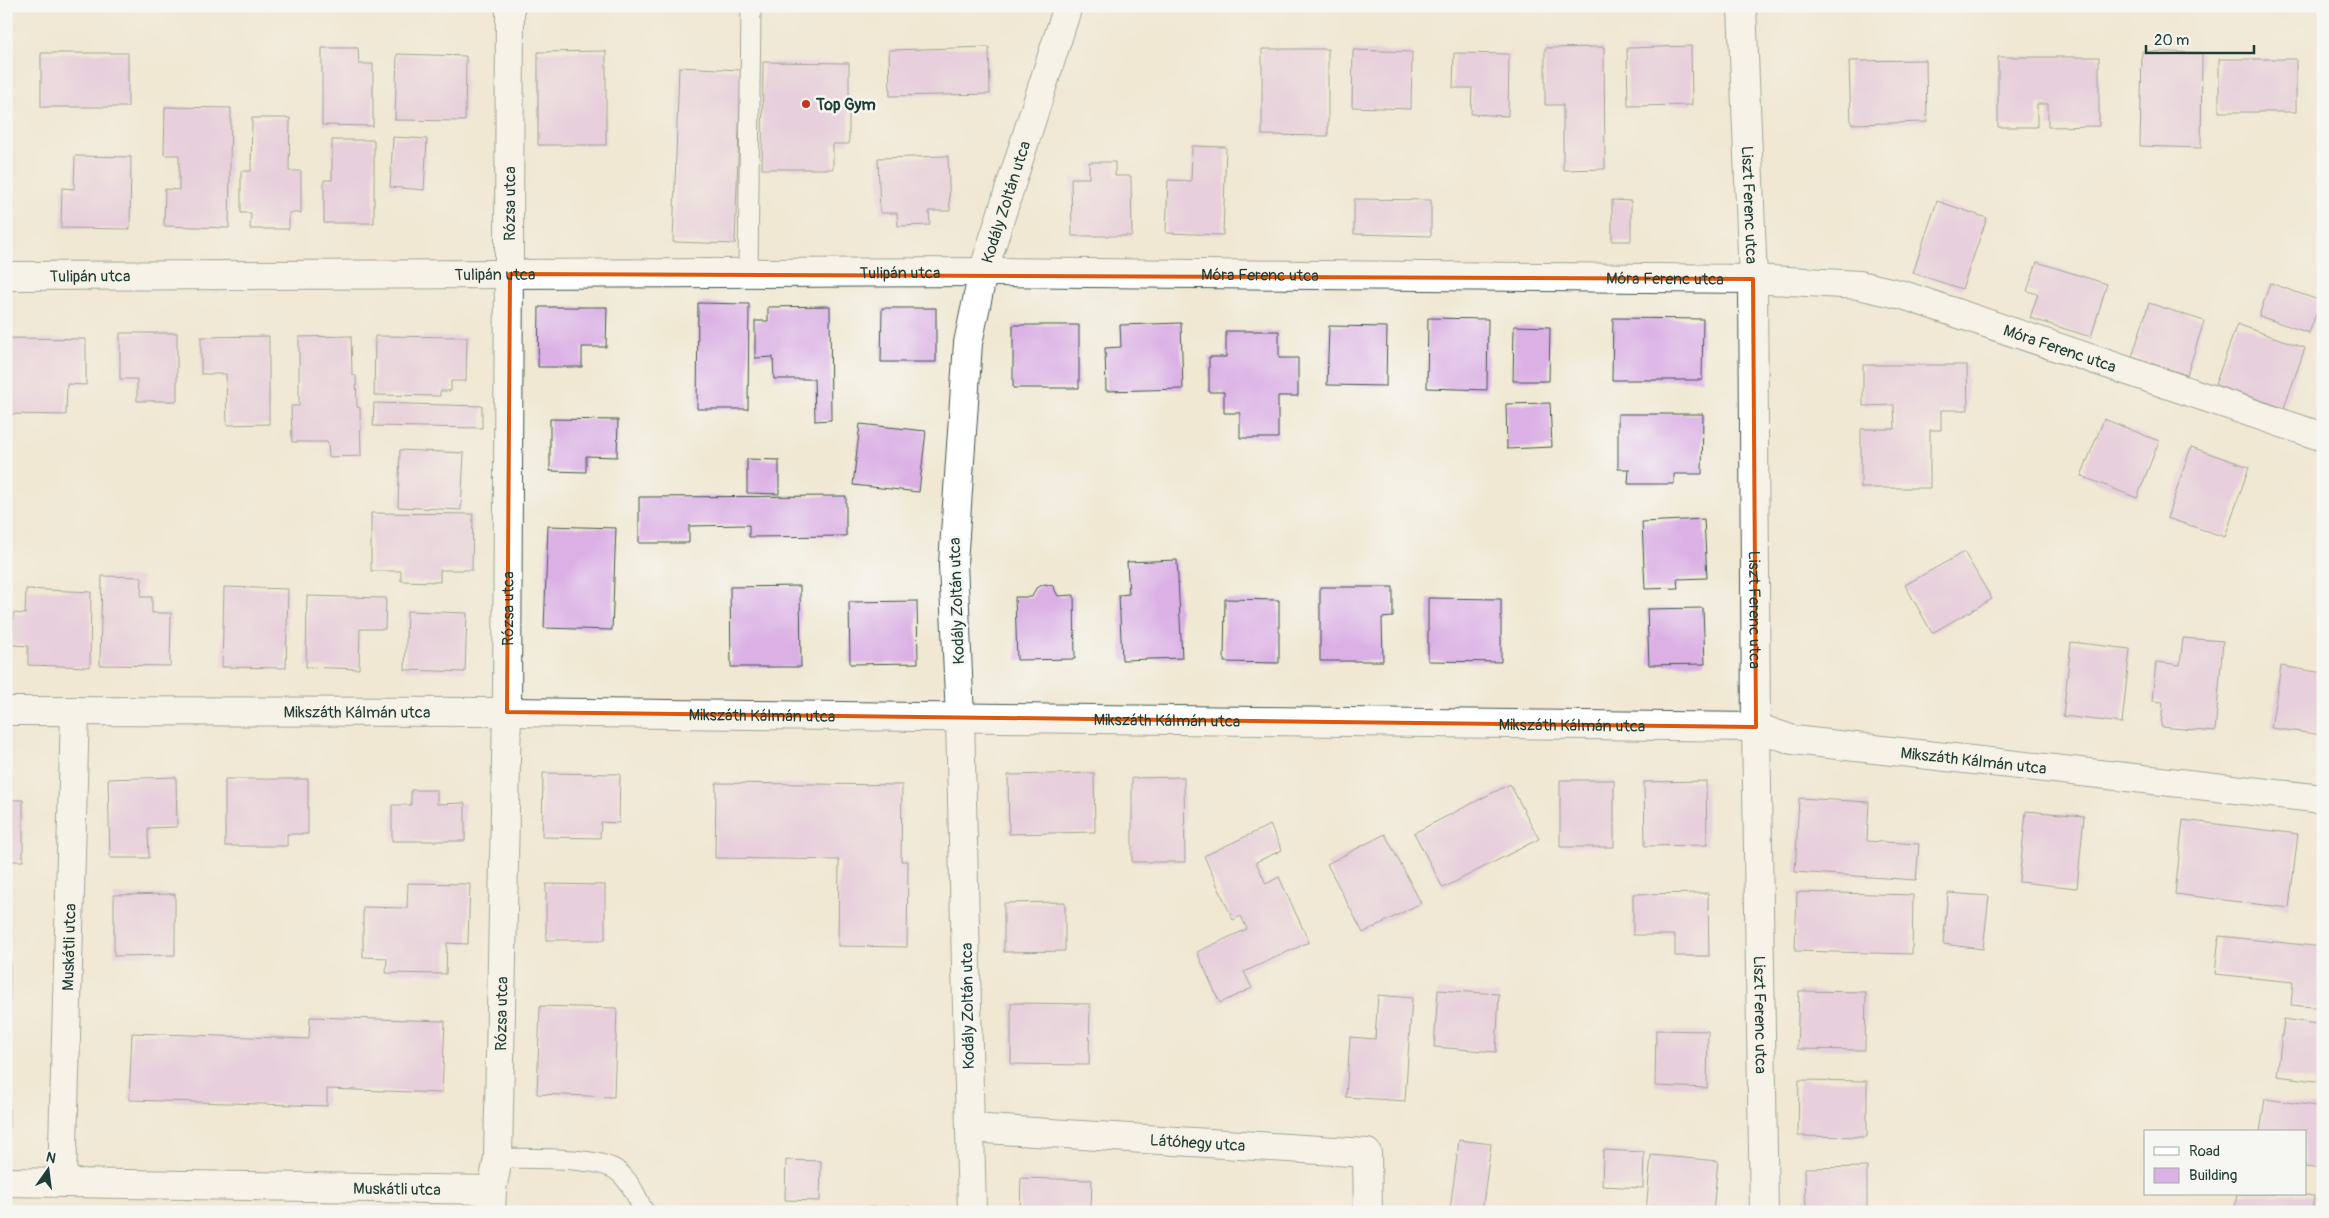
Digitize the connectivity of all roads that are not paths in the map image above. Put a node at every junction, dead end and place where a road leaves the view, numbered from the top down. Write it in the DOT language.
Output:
graph roads {
  1 [pos="510,6"];
  2 [pos="751,6"];
  3 [pos="1068,6"];
  4 [pos="1742,6"];
  5 [pos="983,272"];
  6 [pos="510,274"];
  7 [pos="748,274"];
  8 [pos="6,276"];
  9 [pos="1753,279"];
  10 [pos="2323,437"];
  11 [pos="6,711"];
  12 [pos="75,711"];
  13 [pos="506,712"];
  14 [pos="960,718"];
  15 [pos="1756,727"];
  16 [pos="2323,799"];
  17 [pos="970,1128"];
  18 [pos="498,1158"];
  19 [pos="6,1182"];
  20 [pos="62,1182"];
  21 [pos="492,1201"];
  22 [pos="644,1212"];
  23 [pos="972,1212"];
  24 [pos="1368,1212"];
  25 [pos="1764,1212"];
  1 -- 6 [label="street, Rózsa utca"];
  2 -- 7 [label="lane"];
  3 -- 5 [label="street, Kodály Zoltán utca"];
  4 -- 9 [label="street, Liszt Ferenc utca"];
  5 -- 7 [label="street, Tulipán utca"];
  5 -- 9 [label="street, Móra Ferenc utca"];
  5 -- 14 [label="street, Kodály Zoltán utca"];
  6 -- 7 [label="street, Tulipán utca"];
  6 -- 8 [label="street, Tulipán utca"];
  6 -- 13 [label="street, Rózsa utca"];
  9 -- 10 [label="street, Móra Ferenc utca"];
  9 -- 15 [label="street, Liszt Ferenc utca"];
  11 -- 12 [label="street, Mikszáth Kálmán utca"];
  12 -- 13 [label="street, Mikszáth Kálmán utca"];
  12 -- 20 [label="street, Muskátli utca"];
  13 -- 14 [label="street, Mikszáth Kálmán utca"];
  13 -- 18 [label="street, Rózsa utca"];
  14 -- 15 [label="street, Mikszáth Kálmán utca"];
  14 -- 17 [label="street, Kodály Zoltán utca"];
  15 -- 16 [label="street, Mikszáth Kálmán utca"];
  15 -- 25 [label="street, Liszt Ferenc utca"];
  17 -- 23 [label="street, Kodály Zoltán utca"];
  17 -- 24 [label="street, Látóhegy utca"];
  18 -- 21 [label="street, Rózsa utca"];
  18 -- 22 [label="lane"];
  19 -- 20 [label="street, Muskátli utca"];
  20 -- 21 [label="street, Muskátli utca"];
}
